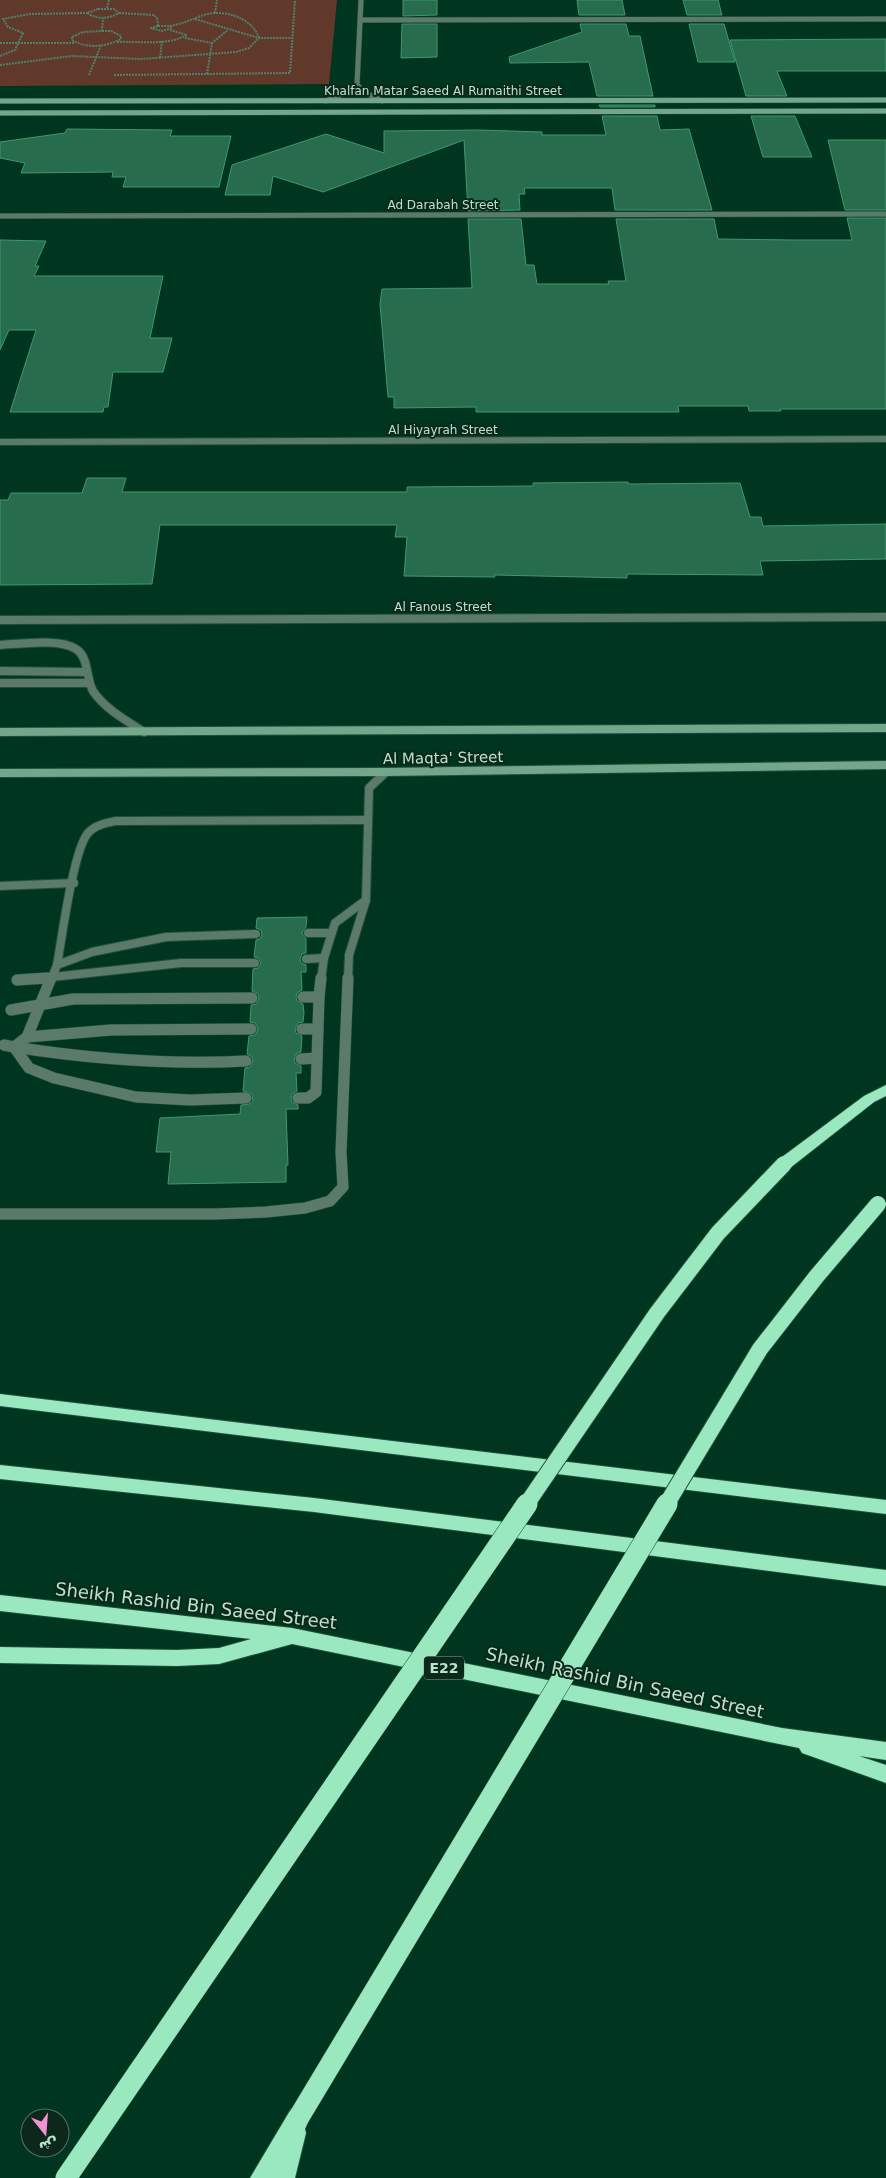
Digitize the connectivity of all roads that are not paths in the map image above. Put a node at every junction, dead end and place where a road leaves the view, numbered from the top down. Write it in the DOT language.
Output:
graph roads {
  1 [pos="362,0"];
  2 [pos="886,19"];
  3 [pos="361,20"];
  4 [pos="357,85"];
  5 [pos="886,100"];
  6 [pos="0,101"];
  7 [pos="326,101"];
  8 [pos="382,101"];
  9 [pos="886,111"];
  10 [pos="0,113"];
  11 [pos="886,214"];
  12 [pos="0,216"];
  13 [pos="886,440"];
  14 [pos="0,442"];
  15 [pos="886,617"];
  16 [pos="0,620"];
  17 [pos="0,645"];
  18 [pos="0,671"];
  19 [pos="85,672"];
  20 [pos="0,683"];
  21 [pos="88,683"];
  22 [pos="886,728"];
  23 [pos="0,732"];
  24 [pos="144,732"];
  25 [pos="886,765"];
  26 [pos="386,772"];
  27 [pos="0,773"];
  28 [pos="368,820"];
  29 [pos="74,883"];
  30 [pos="0,886"];
  31 [pos="366,900"];
  32 [pos="308,933"];
  33 [pos="331,933"];
  34 [pos="256,934"];
  35 [pos="324,958"];
  36 [pos="306,959"];
  37 [pos="255,963"];
  38 [pos="57,965"];
  39 [pos="52,978"];
  40 [pos="17,980"];
  41 [pos="303,997"];
  42 [pos="319,997"];
  43 [pos="252,998"];
  44 [pos="41,1006"];
  45 [pos="11,1010"];
  46 [pos="318,1028"];
  47 [pos="251,1029"];
  48 [pos="302,1029"];
  49 [pos="28,1037"];
  50 [pos="9,1046"];
  51 [pos="301,1058"];
  52 [pos="317,1058"];
  53 [pos="246,1062"];
  54 [pos="886,1090"];
  55 [pos="246,1098"];
  56 [pos="298,1098"];
  57 [pos="882,1200"];
  58 [pos="0,1214"];
  59 [pos="0,1400"];
  60 [pos="0,1472"];
  61 [pos="886,1507"];
  62 [pos="886,1578"];
  63 [pos="0,1603"];
  64 [pos="292,1636"];
  65 [pos="0,1655"];
  66 [pos="782,1737"];
  67 [pos="886,1751"];
  68 [pos="886,1774"];
  69 [pos="299,2117"];
  70 [pos="66,2178"];
  71 [pos="262,2178"];
  72 [pos="283,2178"];
  1 -- 3 [label="street"];
  2 -- 3 [label="street"];
  3 -- 4 [label="street"];
  4 -- 7 [label="street"];
  4 -- 8 [label="street"];
  5 -- 8 [label="street, Khalfan Matar Saeed Al Rumaithi Street"];
  6 -- 7 [label="street, Khalfan Matar Saeed Al Rumaithi Street"];
  7 -- 8 [label="street, Khalfan Matar Saeed Al Rumaithi Street"];
  9 -- 10 [label="street, Khalfan Matar Saeed Al Rumaithi Street"];
  11 -- 12 [label="street, Ad Darabah Street"];
  13 -- 14 [label="street, Al Hiyayrah Street"];
  15 -- 16 [label="street, Al Fanous Street"];
  17 -- 19 [label="street"];
  18 -- 19 [label="street"];
  19 -- 21 [label="street"];
  20 -- 21 [label="street"];
  21 -- 24 [label="street"];
  22 -- 24 [label="street, Al Maqta' Street"];
  23 -- 24 [label="street, Al Maqta' Street"];
  25 -- 26 [label="street, Al Maqta' Street"];
  26 -- 27 [label="street, Al Maqta' Street"];
  26 -- 28 [label="street"];
  28 -- 29 [label="street"];
  28 -- 31 [label="street"];
  29 -- 30 [label="street"];
  29 -- 38 [label="street"];
  31 -- 33 [label="street"];
  31 -- 58 [label="street"];
  32 -- 33 [label="street"];
  33 -- 35 [label="street"];
  34 -- 38 [label="street"];
  35 -- 36 [label="street"];
  35 -- 42 [label="street"];
  37 -- 39 [label="street"];
  38 -- 39 [label="street"];
  39 -- 40 [label="street"];
  39 -- 44 [label="street"];
  41 -- 42 [label="street"];
  42 -- 46 [label="street"];
  43 -- 44 [label="street"];
  44 -- 45 [label="street"];
  44 -- 49 [label="street"];
  46 -- 48 [label="street"];
  46 -- 52 [label="street"];
  47 -- 49 [label="street"];
  49 -- 50 [label="street"];
  50 -- 53 [label="street"];
  50 -- 55 [label="street"];
  51 -- 52 [label="street"];
  52 -- 56 [label="street"];
  54 -- 70 [label="highway, bridge"];
  57 -- 69 [label="highway, bridge"];
  59 -- 61 [label="highway"];
  60 -- 62 [label="highway"];
  63 -- 64 [label="highway, Sheikh Rashid Bin Saeed Street / E22"];
  64 -- 65 [label="highway"];
  64 -- 66 [label="highway, Sheikh Rashid Bin Saeed Street / E22"];
  66 -- 67 [label="highway, Sheikh Rashid Bin Saeed Street / E22"];
  66 -- 68 [label="highway"];
  69 -- 71 [label="highway"];
  69 -- 72 [label="highway"];
}
